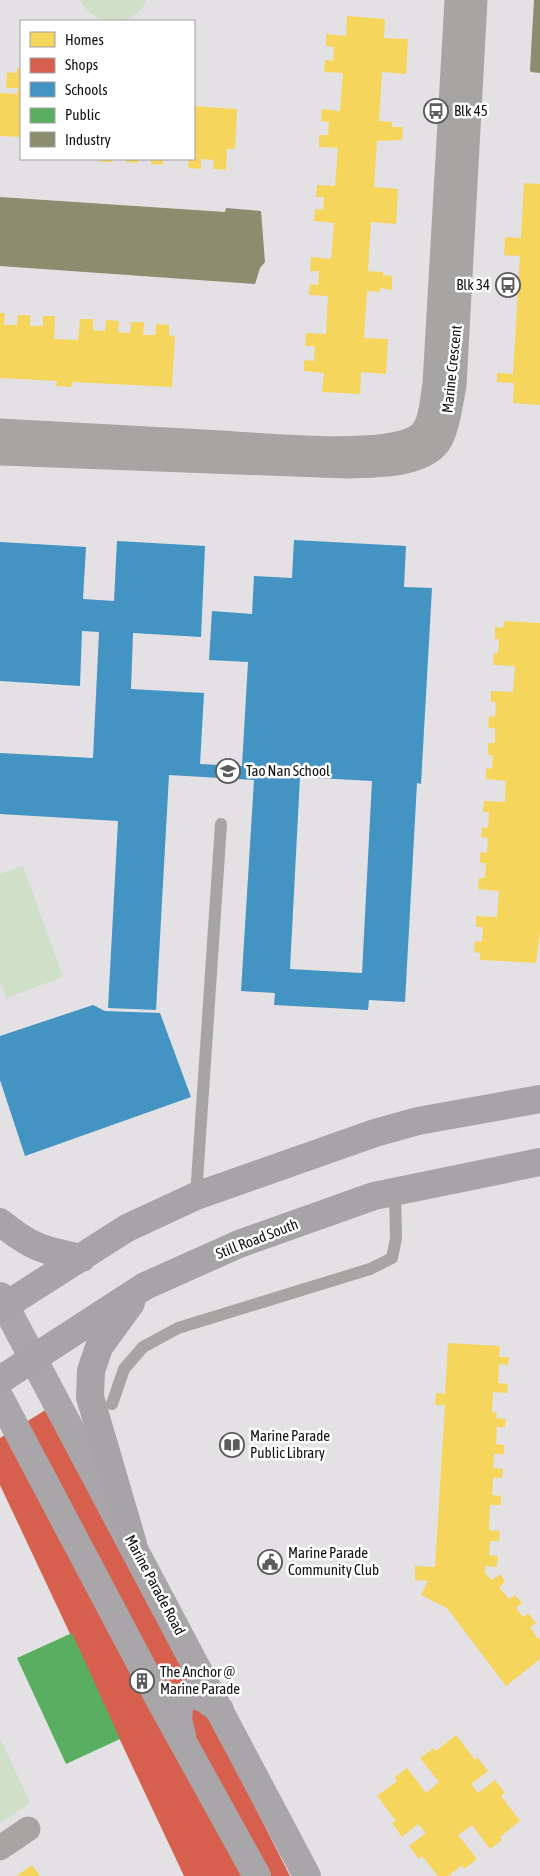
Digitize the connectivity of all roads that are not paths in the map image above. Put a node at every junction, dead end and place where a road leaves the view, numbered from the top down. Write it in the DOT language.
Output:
graph roads {
  1 [pos="457,0"];
  2 [pos="475,0"];
  3 [pos="0,431"];
  4 [pos="0,453"];
  5 [pos="221,824"];
  6 [pos="540,1099"];
  7 [pos="540,1162"];
  8 [pos="395,1191"];
  9 [pos="196,1196"];
  10 [pos="0,1222"];
  11 [pos="82,1258"];
  12 [pos="144,1286"];
  13 [pos="2,1304"];
  14 [pos="34,1358"];
  15 [pos="0,1380"];
  16 [pos="0,1398"];
  17 [pos="112,1404"];
  18 [pos="133,1544"];
  19 [pos="220,1710"];
  20 [pos="184,1743"];
  21 [pos="28,1829"];
  22 [pos="0,1848"];
  23 [pos="257,1876"];
  24 [pos="307,1876"];
  1 -- 3 [label="street, Marine Crescent"];
  2 -- 4 [label="street, Marine Crescent"];
  5 -- 9 [label="lane"];
  6 -- 9 [label="highway"];
  7 -- 8 [label="highway, Still Road South"];
  8 -- 12 [label="highway, Still Road South"];
  8 -- 17 [label="lane"];
  9 -- 11 [label="highway"];
  10 -- 11 [label="highway"];
  11 -- 13 [label="highway"];
  12 -- 14 [label="highway, Still Road South"];
  12 -- 18 [label="highway"];
  13 -- 14 [label="main road, Marine Parade Road"];
  14 -- 15 [label="highway, Still Road South"];
  14 -- 18 [label="main road, Marine Parade Road"];
  16 -- 20 [label="main road"];
  18 -- 19 [label="main road, Marine Parade Road"];
  19 -- 20 [label="main road"];
  19 -- 24 [label="main road, Marine Parade Road"];
  20 -- 23 [label="main road"];
  21 -- 22 [label="street"];
}
